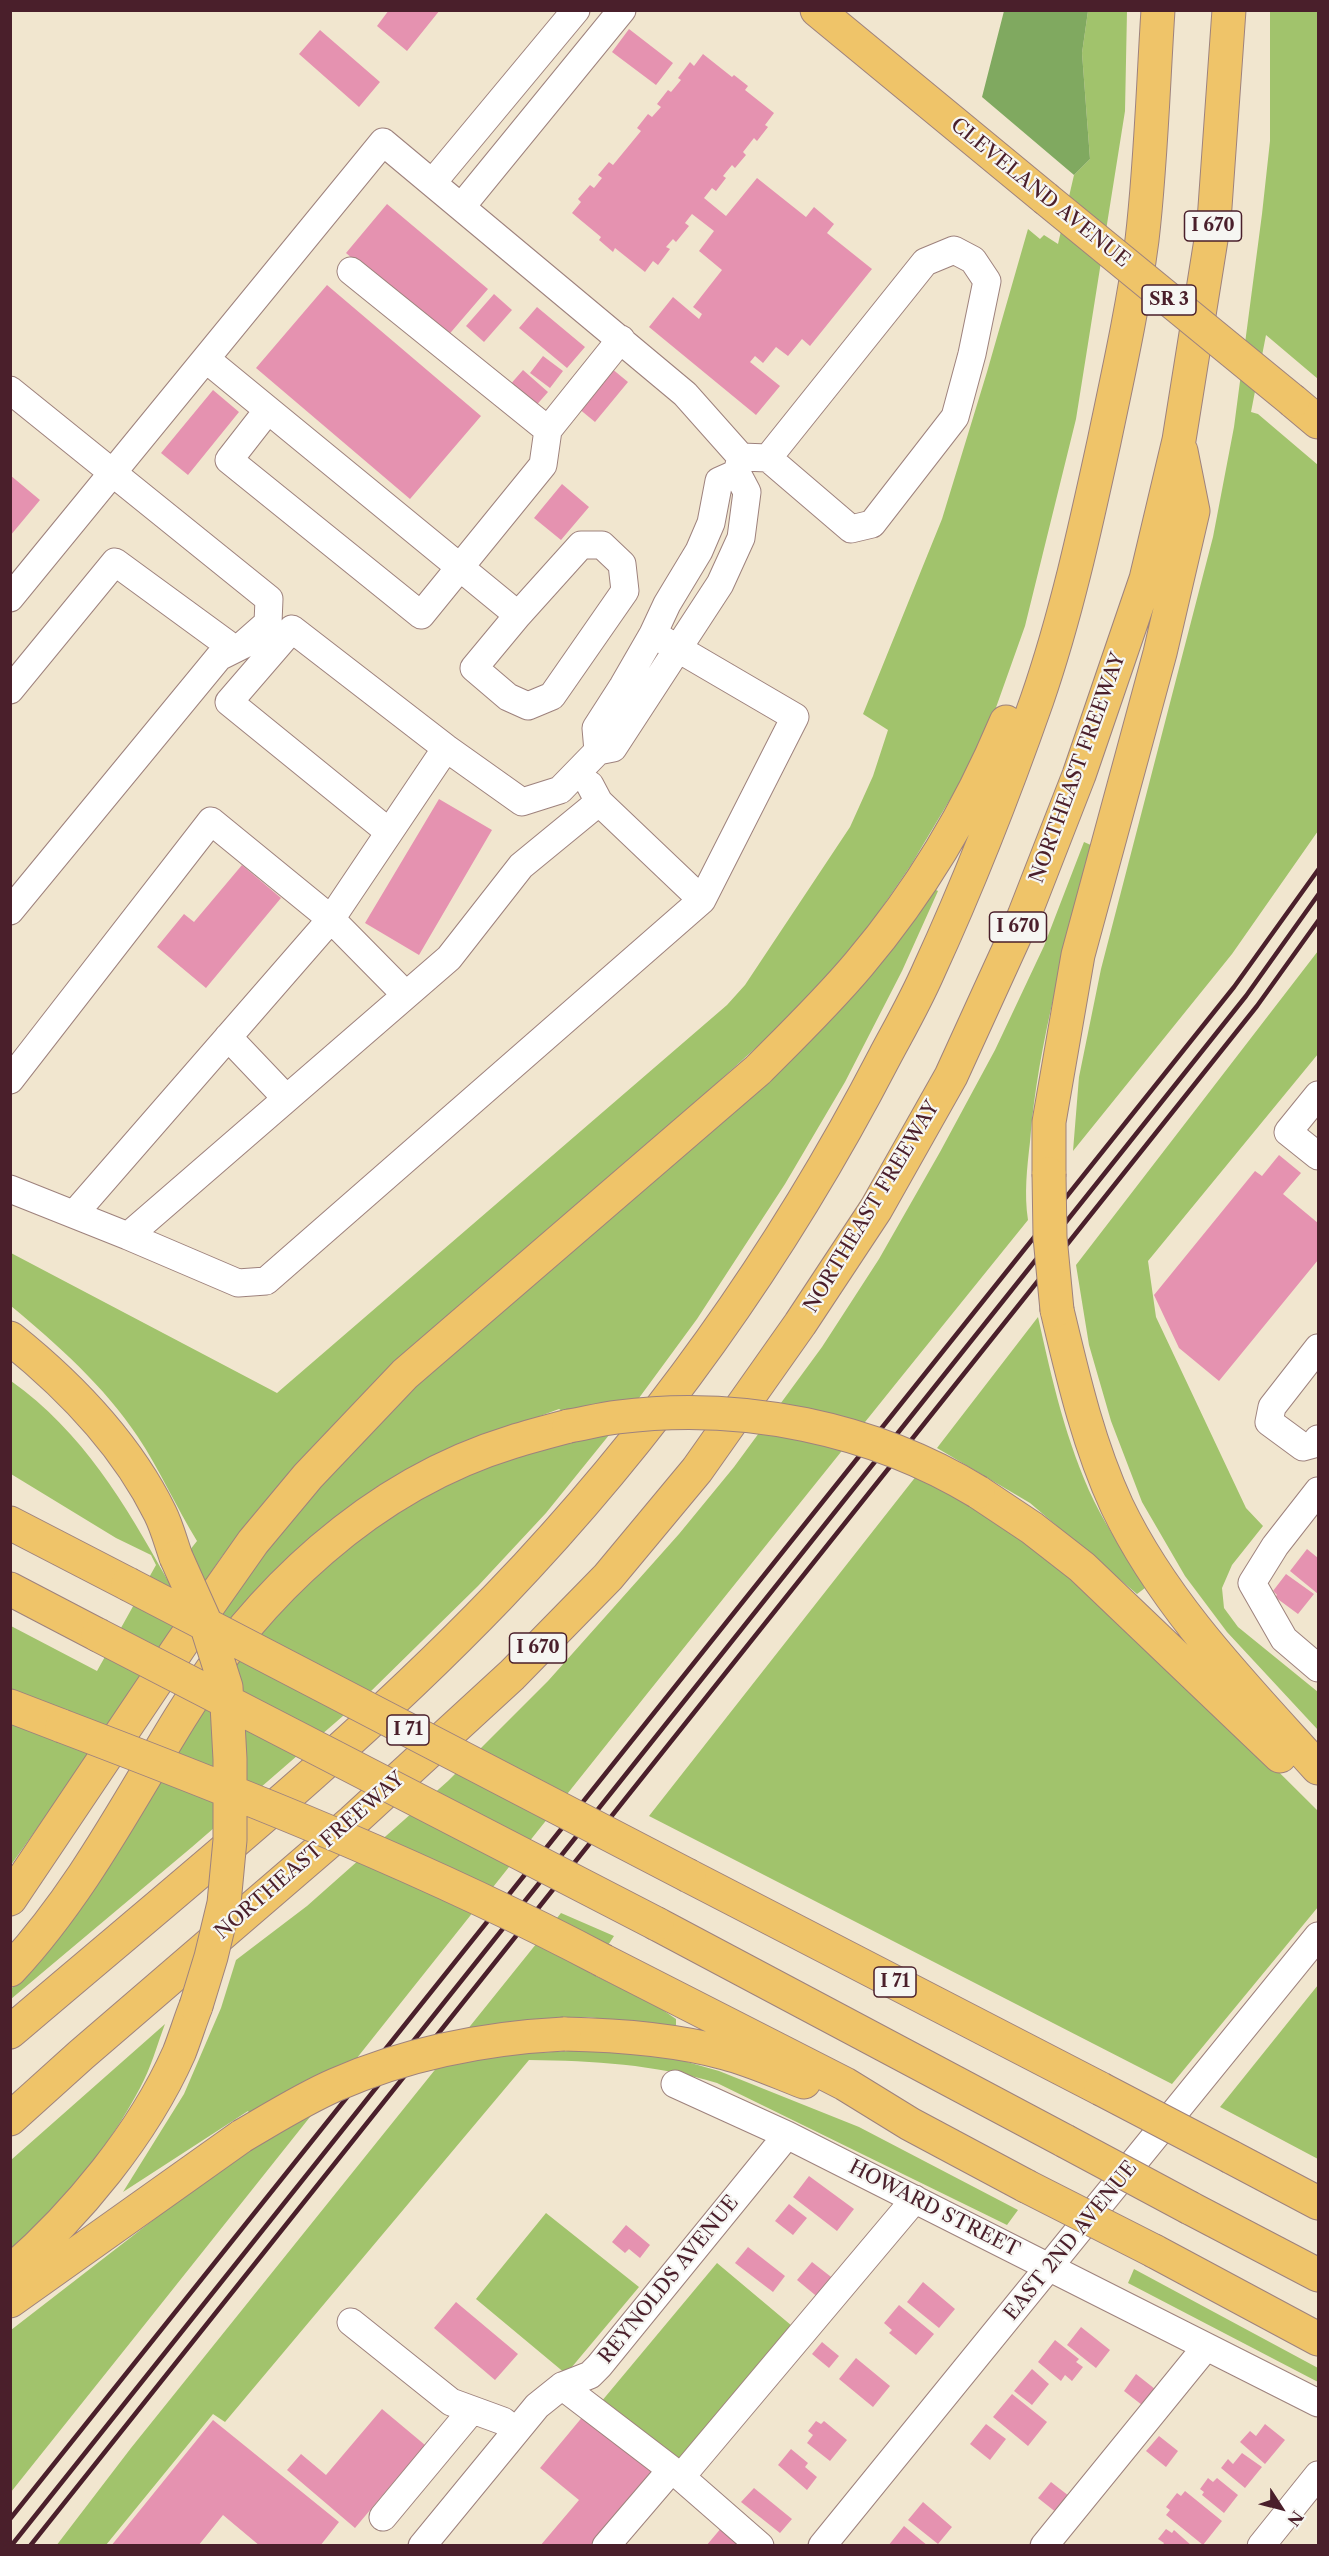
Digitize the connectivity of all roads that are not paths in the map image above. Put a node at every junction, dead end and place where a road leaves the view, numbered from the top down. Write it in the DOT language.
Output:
graph roads {
  1 [pos="622,10"];
  2 [pos="817,10"];
  3 [pos="1158,10"];
  4 [pos="1229,10"];
  5 [pos="574,11"];
  6 [pos="602,35"];
  7 [pos="433,182"];
  8 [pos="462,206"];
  9 [pos="351,271"];
  10 [pos="621,339"];
  11 [pos="206,359"];
  12 [pos="10,390"];
  13 [pos="268,410"];
  14 [pos="1318,422"];
  15 [pos="548,430"];
  16 [pos="1179,440"];
  17 [pos="768,458"];
  18 [pos="739,465"];
  19 [pos="112,473"];
  20 [pos="1081,549"];
  21 [pos="460,567"];
  22 [pos="10,598"];
  23 [pos="518,615"];
  24 [pos="653,634"];
  25 [pos="234,650"];
  26 [pos="677,650"];
  27 [pos="10,690"];
  28 [pos="446,748"];
  29 [pos="589,760"];
  30 [pos="599,802"];
  31 [pos="389,832"];
  32 [pos="702,900"];
  33 [pos="10,911"];
  34 [pos="331,919"];
  35 [pos="406,995"];
  36 [pos="228,1037"];
  37 [pos="10,1080"];
  38 [pos="1318,1095"];
  39 [pos="286,1098"];
  40 [pos="1318,1156"];
  41 [pos="10,1189"];
  42 [pos="75,1213"];
  43 [pos="128,1236"];
  44 [pos="10,1338"];
  45 [pos="1318,1348"];
  46 [pos="10,1365"];
  47 [pos="1318,1439"];
  48 [pos="1318,1491"];
  49 [pos="10,1523"];
  50 [pos="176,1557"];
  51 [pos="10,1589"];
  52 [pos="1318,1668"];
  53 [pos="10,1706"];
  54 [pos="1318,1768"];
  55 [pos="1318,1787"];
  56 [pos="10,1899"];
  57 [pos="1318,1936"];
  58 [pos="10,1970"];
  59 [pos="10,2032"];
  60 [pos="675,2084"];
  61 [pos="10,2120"];
  62 [pos="910,2124"];
  63 [pos="787,2135"];
  64 [pos="915,2199"];
  65 [pos="1315,2200"];
  66 [pos="1051,2268"];
  67 [pos="10,2272"];
  68 [pos="1318,2275"];
  69 [pos="10,2301"];
  70 [pos="351,2322"];
  71 [pos="1318,2339"];
  72 [pos="1206,2347"];
  73 [pos="562,2386"];
  74 [pos="1318,2403"];
  75 [pos="472,2410"];
  76 [pos="516,2431"];
  77 [pos="676,2473"];
  78 [pos="1318,2475"];
  79 [pos="383,2517"];
  80 [pos="422,2546"];
  81 [pos="606,2546"];
  82 [pos="760,2546"];
  83 [pos="822,2546"];
  84 [pos="1044,2546"];
  85 [pos="1261,2546"];
  1 -- 6 [label="street"];
  2 -- 14 [label="main road, CLEVELAND AVENUE / SR 3, bridge"];
  3 -- 20 [label="main road"];
  4 -- 16 [label="main road, NORTHEAST FREEWAY / I 670"];
  5 -- 6 [label="street"];
  5 -- 7 [label="street"];
  6 -- 8 [label="street"];
  7 -- 8 [label="street"];
  7 -- 11 [label="street"];
  8 -- 10 [label="street"];
  9 -- 15 [label="street"];
  10 -- 15 [label="street"];
  10 -- 18 [label="street"];
  11 -- 13 [label="street"];
  11 -- 19 [label="street"];
  12 -- 19 [label="street"];
  13 -- 21 [label="street"];
  13 -- 21 [label="street"];
  15 -- 21 [label="street"];
  16 -- 54 [label="main road, bridge"];
  16 -- 61 [label="main road, NORTHEAST FREEWAY / I 670"];
  17 -- 17 [label="street"];
  17 -- 18 [label="street"];
  18 -- 24 [label="street"];
  18 -- 26 [label="street"];
  19 -- 22 [label="street"];
  19 -- 25 [label="street"];
  20 -- 56 [label="main road"];
  20 -- 59 [label="main road"];
  21 -- 23 [label="street"];
  23 -- 23 [label="street"];
  24 -- 26 [label="street"];
  24 -- 29 [label="street"];
  25 -- 27 [label="street"];
  25 -- 33 [label="street"];
  26 -- 29 [label="street"];
  26 -- 32 [label="street"];
  28 -- 29 [label="street"];
  28 -- 31 [label="street"];
  28 -- 31 [label="street"];
  29 -- 30 [label="street"];
  30 -- 32 [label="street"];
  30 -- 35 [label="street"];
  31 -- 34 [label="street"];
  32 -- 43 [label="street"];
  34 -- 35 [label="street"];
  34 -- 36 [label="street"];
  34 -- 37 [label="street"];
  35 -- 39 [label="street"];
  36 -- 39 [label="street"];
  36 -- 42 [label="street"];
  38 -- 40 [label="street"];
  39 -- 43 [label="street"];
  41 -- 42 [label="street"];
  42 -- 43 [label="street"];
  44 -- 50 [label="main road"];
  45 -- 47 [label="street"];
  46 -- 50 [label="main road"];
  48 -- 52 [label="street"];
  49 -- 65 [label="main road, I 71, bridge"];
  50 -- 67 [label="main road, bridge"];
  51 -- 68 [label="main road, bridge"];
  53 -- 62 [label="main road, bridge"];
  55 -- 58 [label="main road, bridge"];
  57 -- 66 [label="street, EAST 2ND AVENUE"];
  60 -- 63 [label="street, HOWARD STREET"];
  62 -- 69 [label="main road, bridge"];
  62 -- 71 [label="main road, bridge"];
  63 -- 64 [label="street, HOWARD STREET"];
  63 -- 73 [label="street, REYNOLDS AVENUE"];
  64 -- 66 [label="street, HOWARD STREET"];
  64 -- 77 [label="street"];
  66 -- 72 [label="street, HOWARD STREET"];
  66 -- 83 [label="street, EAST 2ND AVENUE"];
  70 -- 75 [label="street"];
  72 -- 74 [label="street, HOWARD STREET"];
  72 -- 84 [label="street"];
  73 -- 76 [label="street, REYNOLDS AVENUE"];
  73 -- 77 [label="street"];
  75 -- 76 [label="street"];
  75 -- 79 [label="street"];
  76 -- 80 [label="street, REYNOLDS AVENUE"];
  77 -- 81 [label="street"];
  77 -- 82 [label="street"];
  78 -- 85 [label="street"];
}
